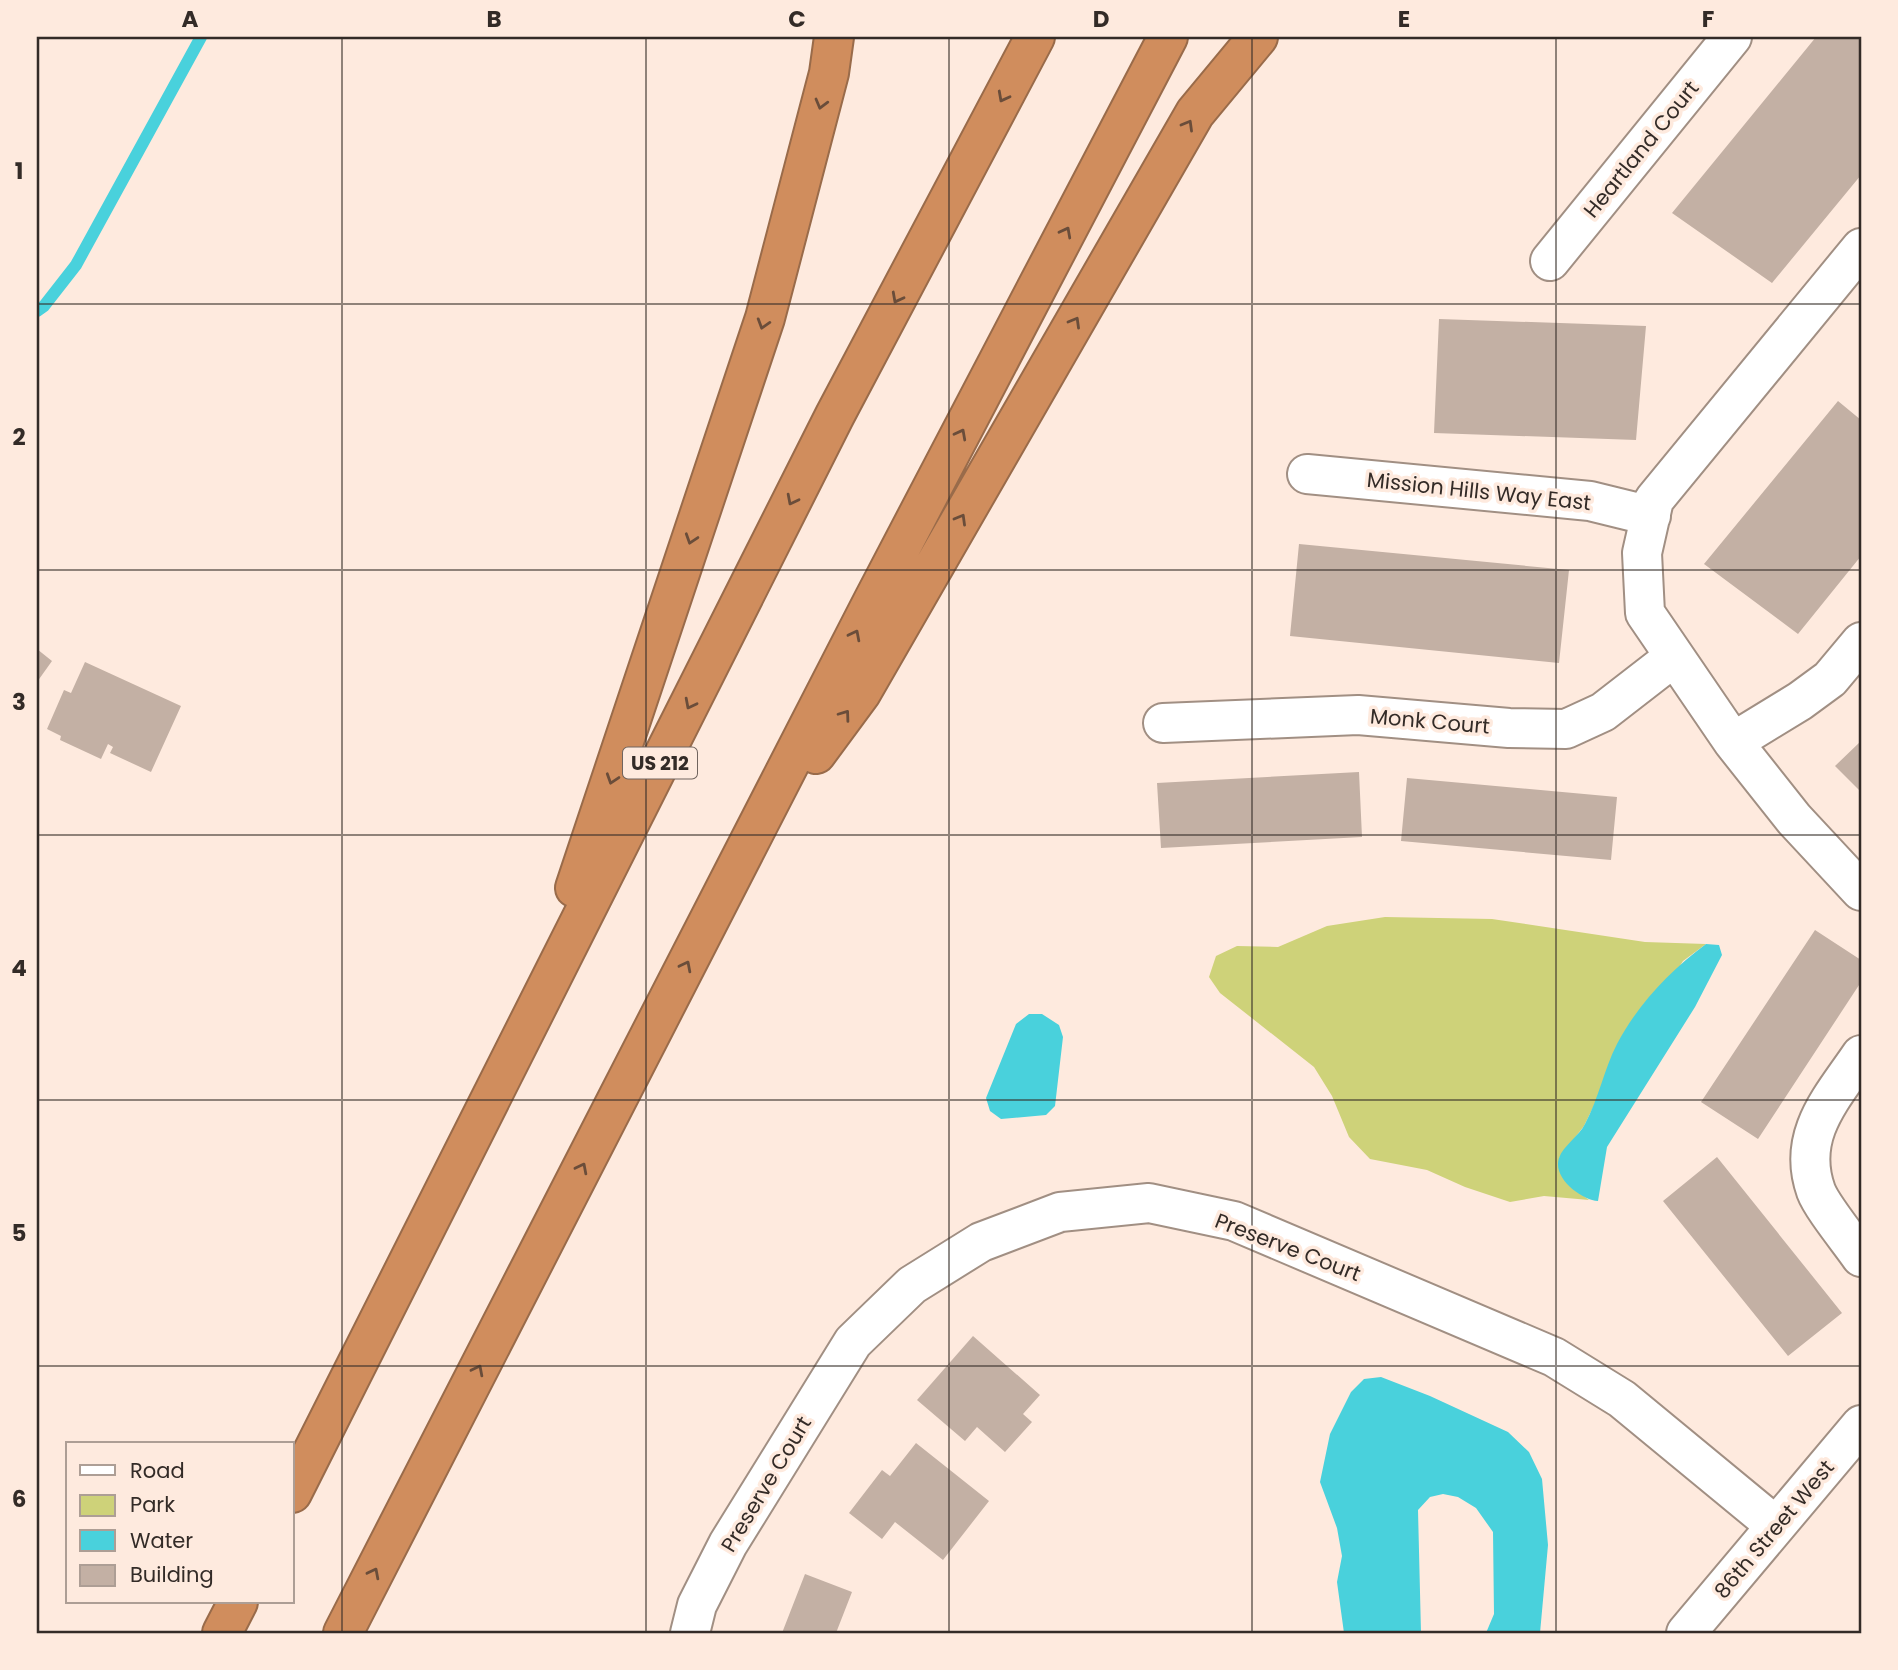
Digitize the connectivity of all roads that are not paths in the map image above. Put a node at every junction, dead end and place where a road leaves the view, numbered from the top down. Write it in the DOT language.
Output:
graph roads {
  1 [pos="834,37"];
  2 [pos="1035,37"];
  3 [pos="1168,37"];
  4 [pos="1258,37"];
  5 [pos="1732,37"];
  6 [pos="1861,248"];
  7 [pos="1550,261"];
  8 [pos="1307,474"];
  9 [pos="1651,516"];
  10 [pos="1861,642"];
  11 [pos="1674,657"];
  12 [pos="1163,723"];
  13 [pos="1733,741"];
  14 [pos="746,849"];
  15 [pos="1861,891"];
  16 [pos="533,1016"];
  17 [pos="1861,1055"];
  18 [pos="1858,1245"];
  19 [pos="1861,1424"];
  20 [pos="294,1489"];
  21 [pos="1776,1526"];
  22 [pos="237,1604"];
  23 [pos="222,1633"];
  24 [pos="343,1633"];
  25 [pos="690,1633"];
  26 [pos="1686,1633"];
  1 -- 16 [label="highway, one-way"];
  2 -- 16 [label="highway, US 212, one-way"];
  14 -- 3 [label="highway, one-way"];
  14 -- 4 [label="highway, one-way"];
  5 -- 7 [label="street, Heartland Court"];
  6 -- 9 [label="street"];
  8 -- 9 [label="street, Mission Hills Way East"];
  9 -- 11 [label="street"];
  10 -- 13 [label="street"];
  11 -- 12 [label="street, Monk Court"];
  11 -- 13 [label="street"];
  13 -- 15 [label="street"];
  24 -- 14 [label="highway, one-way"];
  16 -- 20 [label="highway, US 212"];
  17 -- 18 [label="street"];
  19 -- 21 [label="street, 86th Street West"];
  21 -- 25 [label="street, Preserve Court"];
  21 -- 26 [label="street, 86th Street West"];
  22 -- 23 [label="highway"];
}
